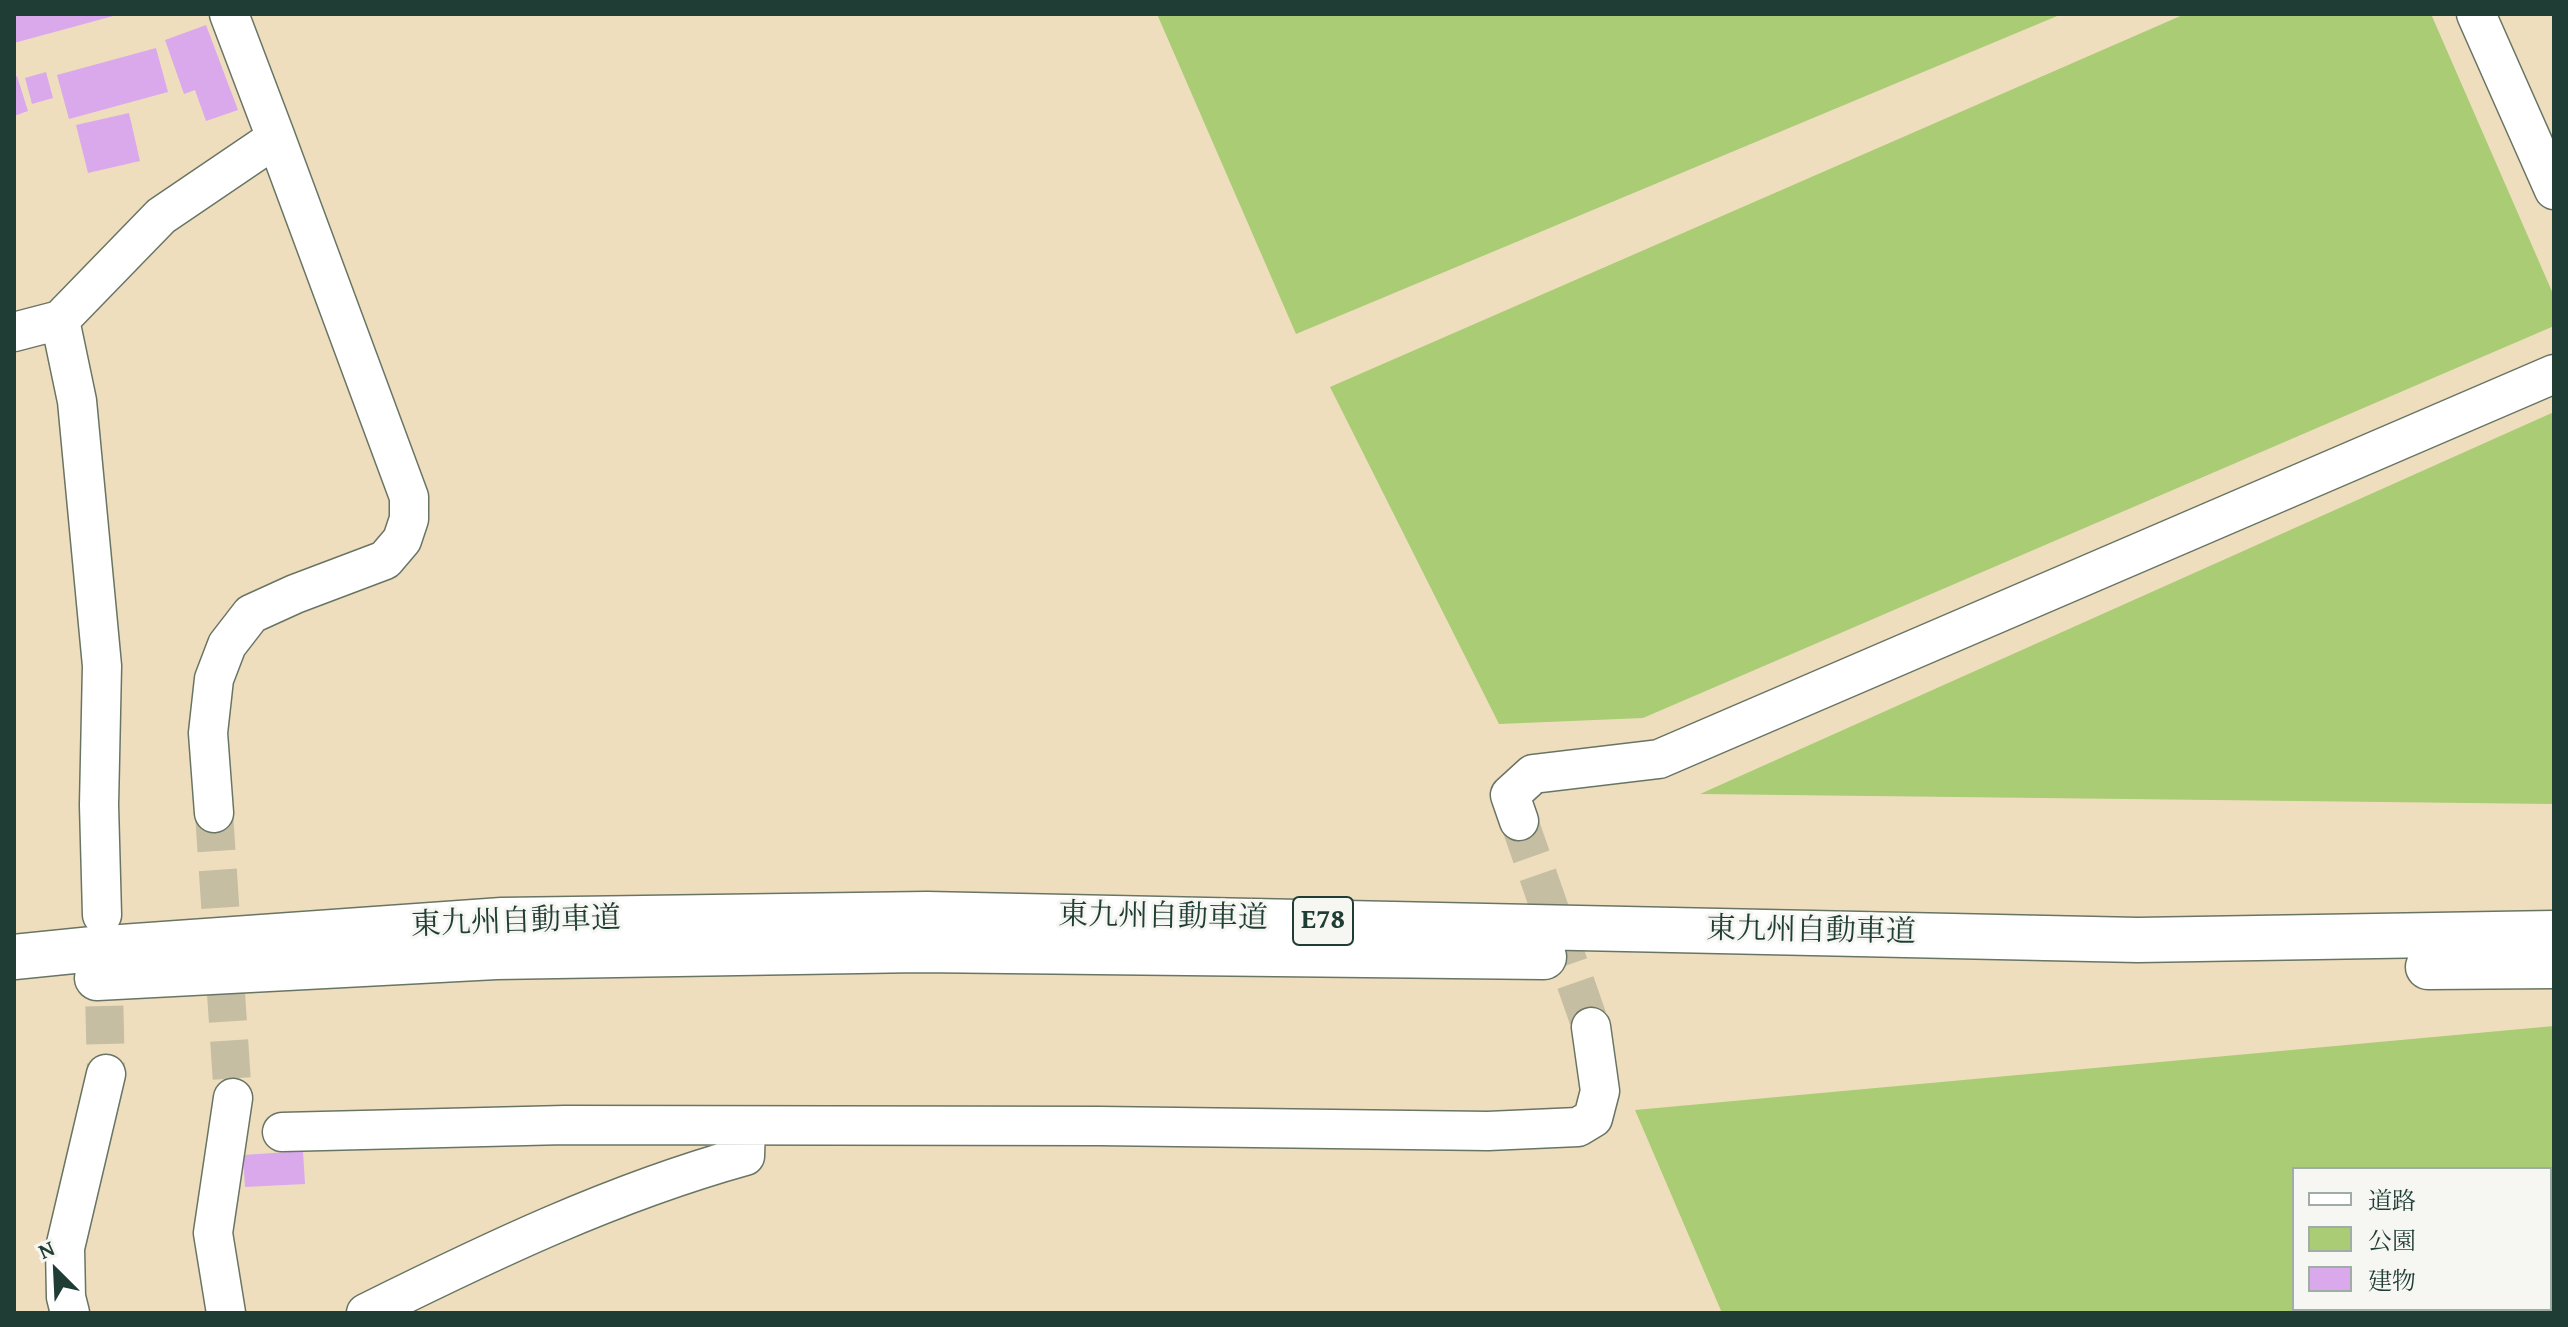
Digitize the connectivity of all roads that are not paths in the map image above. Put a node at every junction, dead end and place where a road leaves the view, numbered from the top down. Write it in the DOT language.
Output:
graph roads {
  1 [pos="229,14"];
  2 [pos="2476,14"];
  3 [pos="276,138"];
  4 [pos="2554,190"];
  5 [pos="60,320"];
  6 [pos="14,332"];
  7 [pos="2554,374"];
  8 [pos="214,813"];
  9 [pos="1519,821"];
  10 [pos="2554,933"];
  11 [pos="97,947"];
  12 [pos="14,957"];
  13 [pos="2554,966"];
  14 [pos="14,988"];
  15 [pos="1591,1027"];
  16 [pos="106,1074"];
  17 [pos="233,1098"];
  18 [pos="746,1126"];
  19 [pos="282,1132"];
  20 [pos="70,1313"];
  21 [pos="226,1313"];
  22 [pos="366,1313"];
  1 -- 3 [label="street"];
  2 -- 4 [label="street"];
  3 -- 5 [label="street"];
  3 -- 8 [label="street"];
  5 -- 6 [label="street"];
  5 -- 11 [label="street"];
  7 -- 9 [label="street"];
  10 -- 11 [label="highway, 東九州自動車道 / E78"];
  11 -- 12 [label="highway, 東九州自動車道 / E78"];
  11 -- 13 [label="highway, 東九州自動車道 / E78"];
  11 -- 14 [label="highway, 東九州自動車道 / E78"];
  15 -- 18 [label="street"];
  16 -- 20 [label="street"];
  17 -- 21 [label="street"];
  18 -- 19 [label="street"];
  18 -- 22 [label="street"];
}
